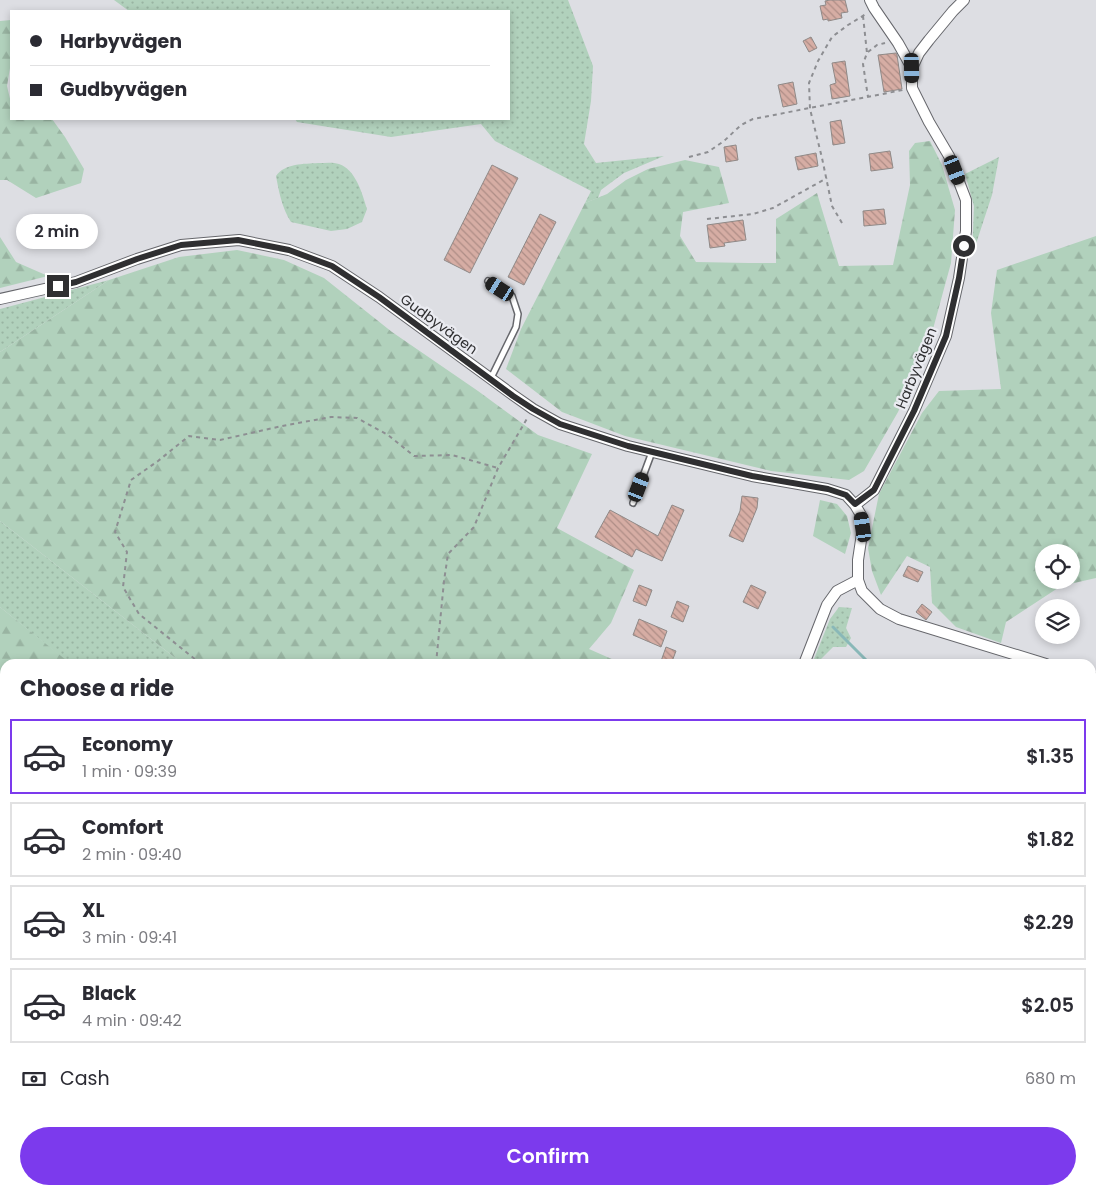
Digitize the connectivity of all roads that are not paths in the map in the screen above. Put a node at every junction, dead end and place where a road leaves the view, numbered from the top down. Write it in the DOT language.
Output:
graph roads {
  1 [pos="964,0"];
  2 [pos="872,4"];
  3 [pos="912,68"];
  4 [pos="488,281"];
  5 [pos="0,299"];
  6 [pos="491,378"];
  7 [pos="653,452"];
  8 [pos="633,503"];
  9 [pos="855,504"];
  10 [pos="858,580"];
  11 [pos="806,659"];
  12 [pos="1030,659"];
  1 -- 3 [label="street, Harbyvägen"];
  2 -- 3 [label="street"];
  3 -- 9 [label="street, Harbyvägen"];
  4 -- 6 [label="lane"];
  5 -- 6 [label="street, Gudbyvägen"];
  6 -- 7 [label="street, Gudbyvägen"];
  7 -- 8 [label="lane"];
  7 -- 9 [label="street, Gudbyvägen"];
  9 -- 10 [label="street"];
  10 -- 11 [label="street"];
  10 -- 12 [label="street"];
}
